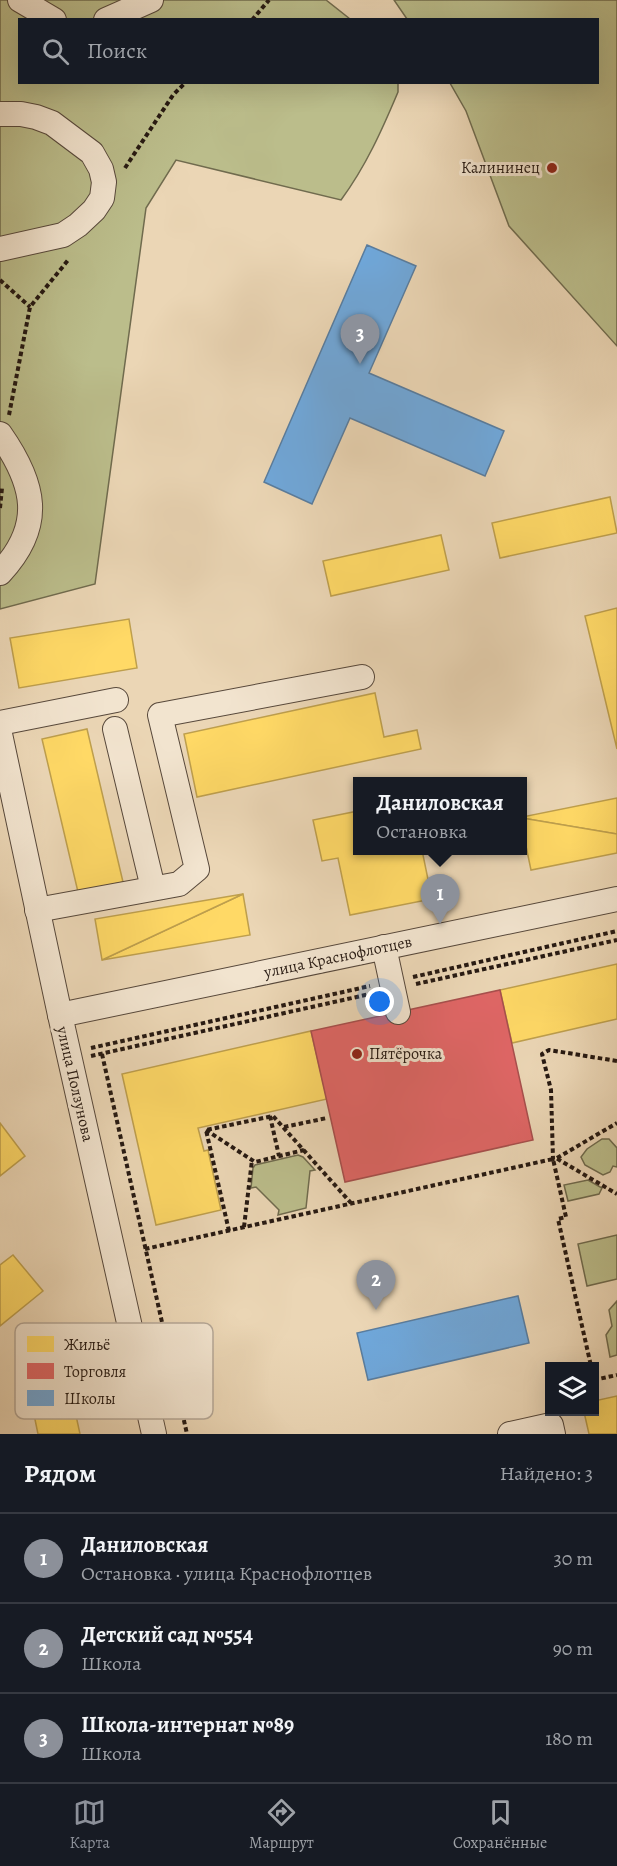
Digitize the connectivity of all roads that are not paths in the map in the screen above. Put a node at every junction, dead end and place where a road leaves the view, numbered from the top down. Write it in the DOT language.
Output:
graph roads {
  1 [pos="20,0"];
  2 [pos="151,0"];
  3 [pos="51,18"];
  4 [pos="110,18"];
  5 [pos="0,114"];
  6 [pos="0,249"];
  7 [pos="3,439"];
  8 [pos="0,573"];
  9 [pos="362,677"];
  10 [pos="116,700"];
  11 [pos="0,723"];
  12 [pos="115,729"];
  13 [pos="0,734"];
  14 [pos="153,888"];
  15 [pos="617,898"];
  16 [pos="38,910"];
  17 [pos="384,947"];
  18 [pos="394,994"];
  19 [pos="70,1013"];
  20 [pos="129,1323"];
  21 [pos="151,1419"];
  22 [pos="553,1423"];
  23 [pos="154,1434"];
  24 [pos="510,1434"];
  1 -- 3 [label="street"];
  2 -- 4 [label="street"];
  5 -- 6 [label="street"];
  7 -- 8 [label="street"];
  9 -- 14 [label="street"];
  10 -- 11 [label="street"];
  12 -- 14 [label="street"];
  13 -- 16 [label="street, улица Ползунова"];
  14 -- 16 [label="street"];
  15 -- 17 [label="street, улица Краснофлотцев"];
  16 -- 19 [label="street, улица Ползунова"];
  17 -- 18 [label="street"];
  17 -- 19 [label="street, улица Краснофлотцев"];
  19 -- 20 [label="street, улица Ползунова"];
  21 -- 23 [label="street, улица Ползунова"];
  22 -- 24 [label="street"];
}
